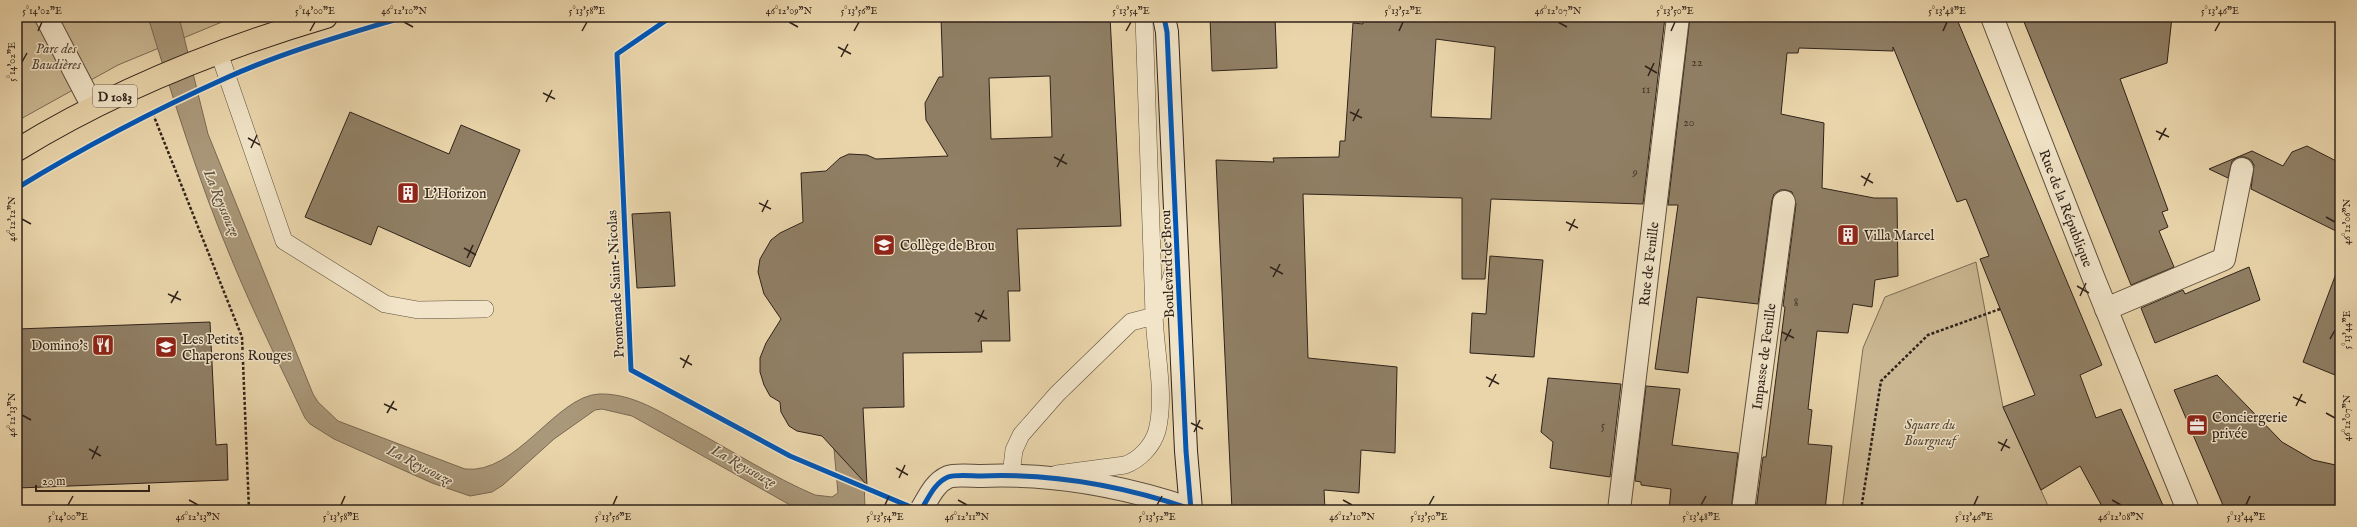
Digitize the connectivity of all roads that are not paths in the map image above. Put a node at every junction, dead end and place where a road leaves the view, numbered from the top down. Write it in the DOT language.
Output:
graph roads {
  1 [pos="46,17"];
  2 [pos="326,17"];
  3 [pos="1144,17"];
  4 [pos="1164,17"];
  5 [pos="1678,17"];
  6 [pos="1992,17"];
  7 [pos="218,53"];
  8 [pos="93,107"];
  9 [pos="17,150"];
  10 [pos="2242,169"];
  11 [pos="1784,202"];
  12 [pos="1178,252"];
  13 [pos="485,309"];
  14 [pos="2106,309"];
  15 [pos="1154,316"];
  16 [pos="1011,475"];
  17 [pos="1035,476"];
  18 [pos="922,510"];
  19 [pos="1191,510"];
  20 [pos="1619,510"];
  21 [pos="1743,510"];
  22 [pos="2188,510"];
  1 -- 8 [label="street"];
  2 -- 7 [label="main road, D 1083"];
  3 -- 15 [label="lane"];
  4 -- 12 [label="street, Boulevard de Brou"];
  5 -- 20 [label="street, Rue de Fenille"];
  6 -- 14 [label="street, Rue de la République"];
  7 -- 8 [label="main road, D 1083"];
  7 -- 13 [label="lane"];
  8 -- 9 [label="main road, D 1083"];
  10 -- 14 [label="street"];
  11 -- 21 [label="street, Impasse de Fenille"];
  12 -- 15 [label="lane"];
  12 -- 19 [label="street, Boulevard de Brou"];
  14 -- 22 [label="street, Rue de la République"];
  15 -- 16 [label="lane"];
  15 -- 17 [label="lane"];
  16 -- 17 [label="street"];
  16 -- 18 [label="street"];
  17 -- 19 [label="street"];
}
